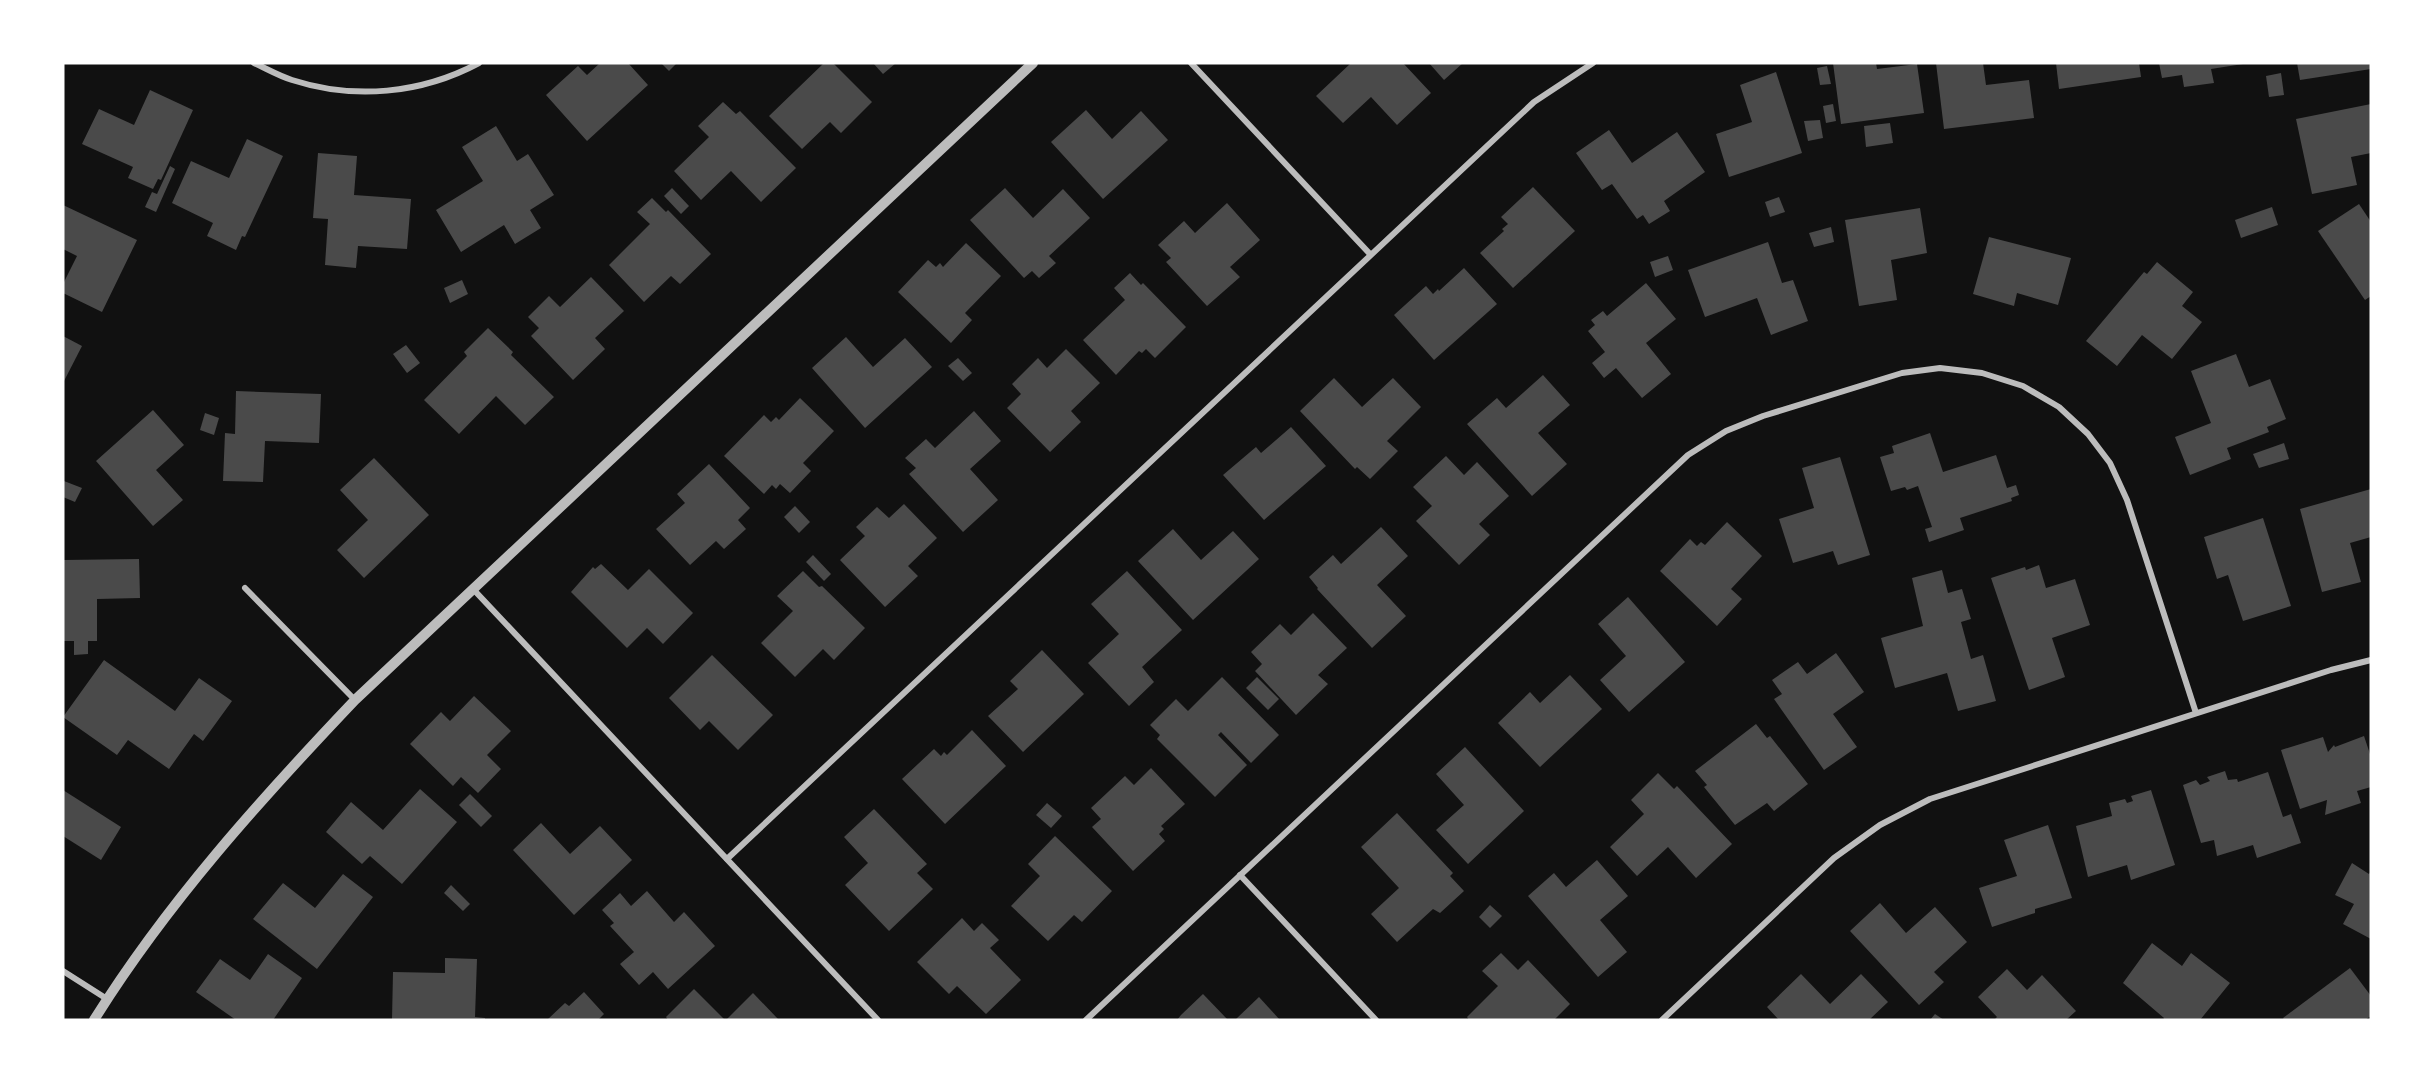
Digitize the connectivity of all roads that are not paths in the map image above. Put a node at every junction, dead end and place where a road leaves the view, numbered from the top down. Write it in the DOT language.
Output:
graph roads {
  1 [pos="254,63"];
  2 [pos="479,63"];
  3 [pos="1033,63"];
  4 [pos="1191,63"];
  5 [pos="1593,63"];
  6 [pos="1370,254"];
  7 [pos="245,588"];
  8 [pos="473,589"];
  9 [pos="2371,660"];
  10 [pos="355,700"];
  11 [pos="2196,713"];
  12 [pos="727,860"];
  13 [pos="1240,875"];
  14 [pos="63,970"];
  15 [pos="107,999"];
  16 [pos="94,1020"];
  17 [pos="878,1020"];
  18 [pos="1086,1020"];
  19 [pos="1376,1020"];
  20 [pos="1662,1020"];
  1 -- 2 [label="street"];
  3 -- 8 [label="street"];
  4 -- 6 [label="street"];
  5 -- 6 [label="street"];
  6 -- 12 [label="street"];
  7 -- 10 [label="street"];
  8 -- 10 [label="street"];
  8 -- 12 [label="street"];
  9 -- 11 [label="street"];
  10 -- 15 [label="street"];
  11 -- 13 [label="street"];
  11 -- 20 [label="street"];
  12 -- 17 [label="street"];
  13 -- 18 [label="street"];
  13 -- 19 [label="street"];
  14 -- 15 [label="street"];
  15 -- 16 [label="street"];
}
